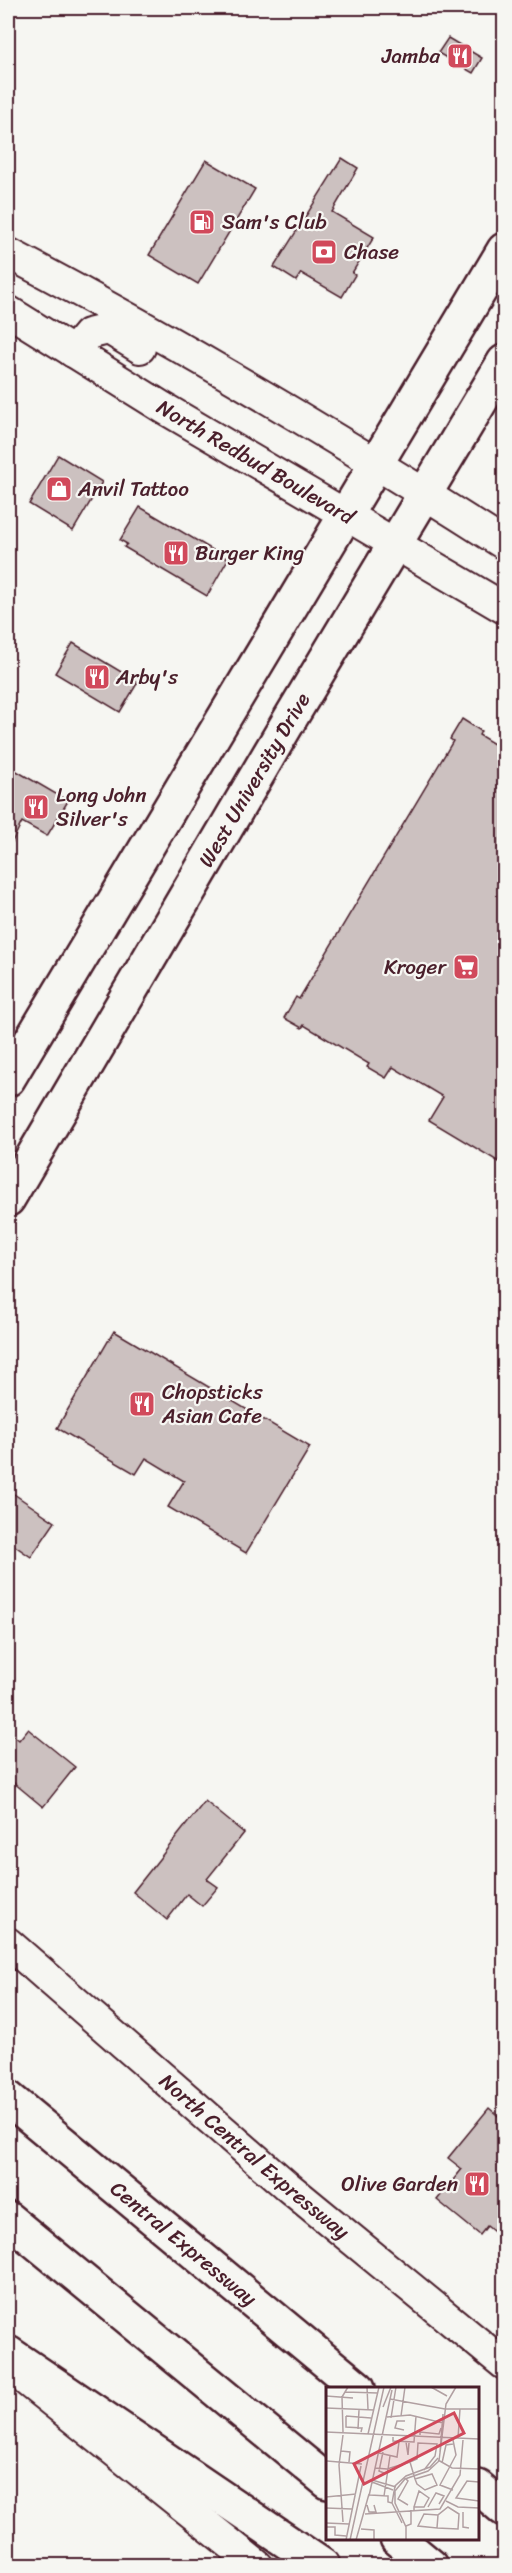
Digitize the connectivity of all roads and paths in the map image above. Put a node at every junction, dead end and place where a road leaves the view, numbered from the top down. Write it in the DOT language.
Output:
graph roads {
  1 [pos="504,250"];
  2 [pos="8,253"];
  3 [pos="8,311"];
  4 [pos="74,352"];
  5 [pos="504,362"];
  6 [pos="249,388"];
  7 [pos="376,463"];
  8 [pos="426,494"];
  9 [pos="346,515"];
  10 [pos="395,543"];
  11 [pos="504,544"];
  12 [pos="504,608"];
  13 [pos="8,1079"];
  14 [pos="8,1199"];
  15 [pos="8,1943"];
  16 [pos="8,2098"];
  17 [pos="8,2219"];
  18 [pos="8,2353"];
  19 [pos="504,2364"];
  20 [pos="8,2365"];
  21 [pos="357,2387"];
  22 [pos="326,2481"];
  23 [pos="479,2489"];
  24 [pos="504,2510"];
  25 [pos="400,2540"];
  26 [pos="258,2565"];
  27 [pos="323,2565"];
  28 [pos="431,2565"];
  1 -- 7 [label="highway"];
  2 -- 6 [label="street"];
  3 -- 4 [label="street, North Redbud Boulevard"];
  4 -- 6 [label="street"];
  4 -- 9 [label="street, North Redbud Boulevard"];
  5 -- 8 [label="highway, West University Drive"];
  6 -- 7 [label="street"];
  7 -- 8 [label="street"];
  7 -- 9 [label="highway"];
  8 -- 10 [label="highway, West University Drive"];
  8 -- 11 [label="street"];
  9 -- 10 [label="street, North Redbud Boulevard"];
  9 -- 13 [label="highway"];
  10 -- 12 [label="street, North Redbud Boulevard"];
  10 -- 14 [label="highway, West University Drive"];
  15 -- 19 [label="street, North Central Expressway"];
  16 -- 21 [label="highway, Central Expressway"];
  17 -- 22 [label="highway"];
  18 -- 27 [label="highway"];
  20 -- 26 [label="street"];
  23 -- 24 [label="highway"];
  25 -- 28 [label="highway"];
}
